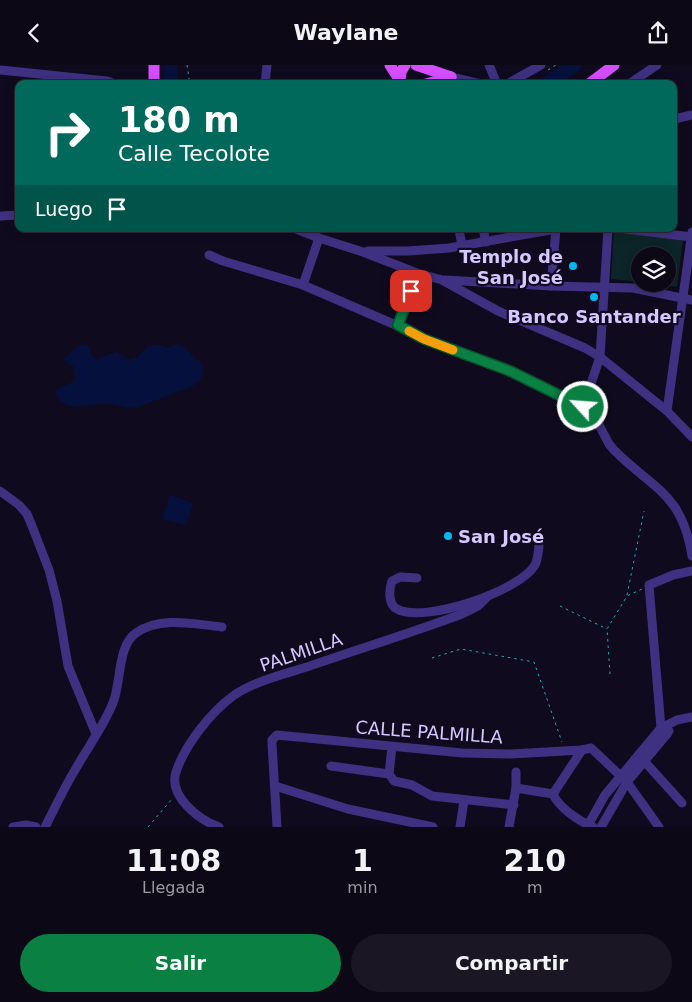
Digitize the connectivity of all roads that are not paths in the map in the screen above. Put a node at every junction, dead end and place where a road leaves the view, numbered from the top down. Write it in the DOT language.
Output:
graph roads {
  1 [pos="154,65"];
  2 [pos="267,65"];
  3 [pos="390,65"];
  4 [pos="405,65"];
  5 [pos="489,65"];
  6 [pos="541,65"];
  7 [pos="614,65"];
  8 [pos="657,65"];
  9 [pos="418,66"];
  10 [pos="16,68"];
  11 [pos="33,69"];
  12 [pos="0,70"];
  13 [pos="451,77"];
  14 [pos="101,80"];
  15 [pos="154,80"];
  16 [pos="265,80"];
  17 [pos="400,80"];
  18 [pos="401,80"];
  19 [pos="424,80"];
  20 [pos="439,80"];
  21 [pos="464,80"];
  22 [pos="495,80"];
  23 [pos="514,80"];
  24 [pos="594,80"];
  25 [pos="635,80"];
  26 [pos="692,115"];
  27 [pos="677,118"];
  28 [pos="15,215"];
  29 [pos="0,216"];
  30 [pos="304,232"];
  31 [pos="460,232"];
  32 [pos="484,232"];
  33 [pos="556,232"];
  34 [pos="608,232"];
  35 [pos="658,232"];
  36 [pos="515,233"];
  37 [pos="692,235"];
  38 [pos="319,238"];
  39 [pos="486,242"];
  40 [pos="462,246"];
  41 [pos="363,252"];
  42 [pos="209,255"];
  43 [pos="417,273"];
  44 [pos="442,279"];
  45 [pos="302,285"];
  46 [pos="551,286"];
  47 [pos="604,287"];
  48 [pos="687,299"];
  49 [pos="398,325"];
  50 [pos="600,357"];
  51 [pos="583,407"];
  52 [pos="667,411"];
  53 [pos="692,437"];
  54 [pos="0,491"];
  55 [pos="539,546"];
  56 [pos="692,556"];
  57 [pos="692,571"];
  58 [pos="417,578"];
  59 [pos="487,597"];
  60 [pos="222,627"];
  61 [pos="692,717"];
  62 [pos="664,731"];
  63 [pos="96,733"];
  64 [pos="392,747"];
  65 [pos="584,749"];
  66 [pos="645,762"];
  67 [pos="331,766"];
  68 [pos="516,773"];
  69 [pos="392,777"];
  70 [pos="624,778"];
  71 [pos="275,786"];
  72 [pos="516,788"];
  73 [pos="553,793"];
  74 [pos="464,801"];
  75 [pos="682,803"];
  76 [pos="514,805"];
  77 [pos="388,817"];
  78 [pos="589,826"];
  79 [pos="13,827"];
  80 [pos="36,827"];
  81 [pos="45,827"];
  82 [pos="219,827"];
  83 [pos="277,827"];
  84 [pos="387,827"];
  85 [pos="433,827"];
  86 [pos="460,827"];
  87 [pos="509,827"];
  88 [pos="600,827"];
  89 [pos="660,827"];
  1 -- 15 [label="main road"];
  2 -- 16 [label="street"];
  3 -- 17 [label="main road"];
  4 -- 18 [label="main road"];
  5 -- 22 [label="street"];
  6 -- 23 [label="street"];
  7 -- 24 [label="main road"];
  8 -- 25 [label="street"];
  9 -- 13 [label="main road"];
  9 -- 19 [label="main road"];
  10 -- 11 [label="street"];
  10 -- 12 [label="street"];
  11 -- 14 [label="street"];
  13 -- 20 [label="main road"];
  13 -- 21 [label="street"];
  26 -- 27 [label="street"];
  28 -- 29 [label="street"];
  30 -- 38 [label="street"];
  31 -- 40 [label="street"];
  32 -- 39 [label="street"];
  33 -- 46 [label="street"];
  34 -- 47 [label="street"];
  35 -- 37 [label="street"];
  36 -- 39 [label="street"];
  37 -- 48 [label="street"];
  38 -- 41 [label="street"];
  38 -- 45 [label="street"];
  39 -- 40 [label="street"];
  40 -- 41 [label="street"];
  41 -- 43 [label="street"];
  42 -- 45 [label="street"];
  43 -- 44 [label="street"];
  43 -- 49 [label="street"];
  44 -- 46 [label="street"];
  44 -- 50 [label="street"];
  45 -- 49 [label="street"];
  46 -- 47 [label="street"];
  47 -- 48 [label="street"];
  47 -- 50 [label="street"];
  48 -- 52 [label="street"];
  49 -- 51 [label="street"];
  50 -- 51 [label="street"];
  50 -- 52 [label="street"];
  51 -- 56 [label="street"];
  52 -- 53 [label="street"];
  54 -- 63 [label="street"];
  55 -- 59 [label="street"];
  57 -- 62 [label="street"];
  58 -- 59 [label="street"];
  59 -- 82 [label="street, PALMILLA"];
  60 -- 63 [label="street"];
  61 -- 62 [label="street"];
  62 -- 66 [label="street"];
  62 -- 70 [label="street"];
  63 -- 81 [label="street"];
  64 -- 65 [label="street, CALLE PALMILLA"];
  64 -- 69 [label="street"];
  64 -- 71 [label="street, CALLE PALMILLA"];
  65 -- 70 [label="street"];
  65 -- 73 [label="street"];
  66 -- 70 [label="street"];
  66 -- 75 [label="street"];
  67 -- 69 [label="street"];
  68 -- 72 [label="street"];
  69 -- 74 [label="street"];
  70 -- 78 [label="street"];
  70 -- 88 [label="street"];
  70 -- 89 [label="street"];
  71 -- 77 [label="street"];
  71 -- 83 [label="street"];
  72 -- 73 [label="street"];
  72 -- 76 [label="street"];
  73 -- 78 [label="street"];
  74 -- 76 [label="street"];
  74 -- 86 [label="street"];
  76 -- 87 [label="street"];
  77 -- 84 [label="street"];
  77 -- 85 [label="street"];
  79 -- 80 [label="street"];
}
